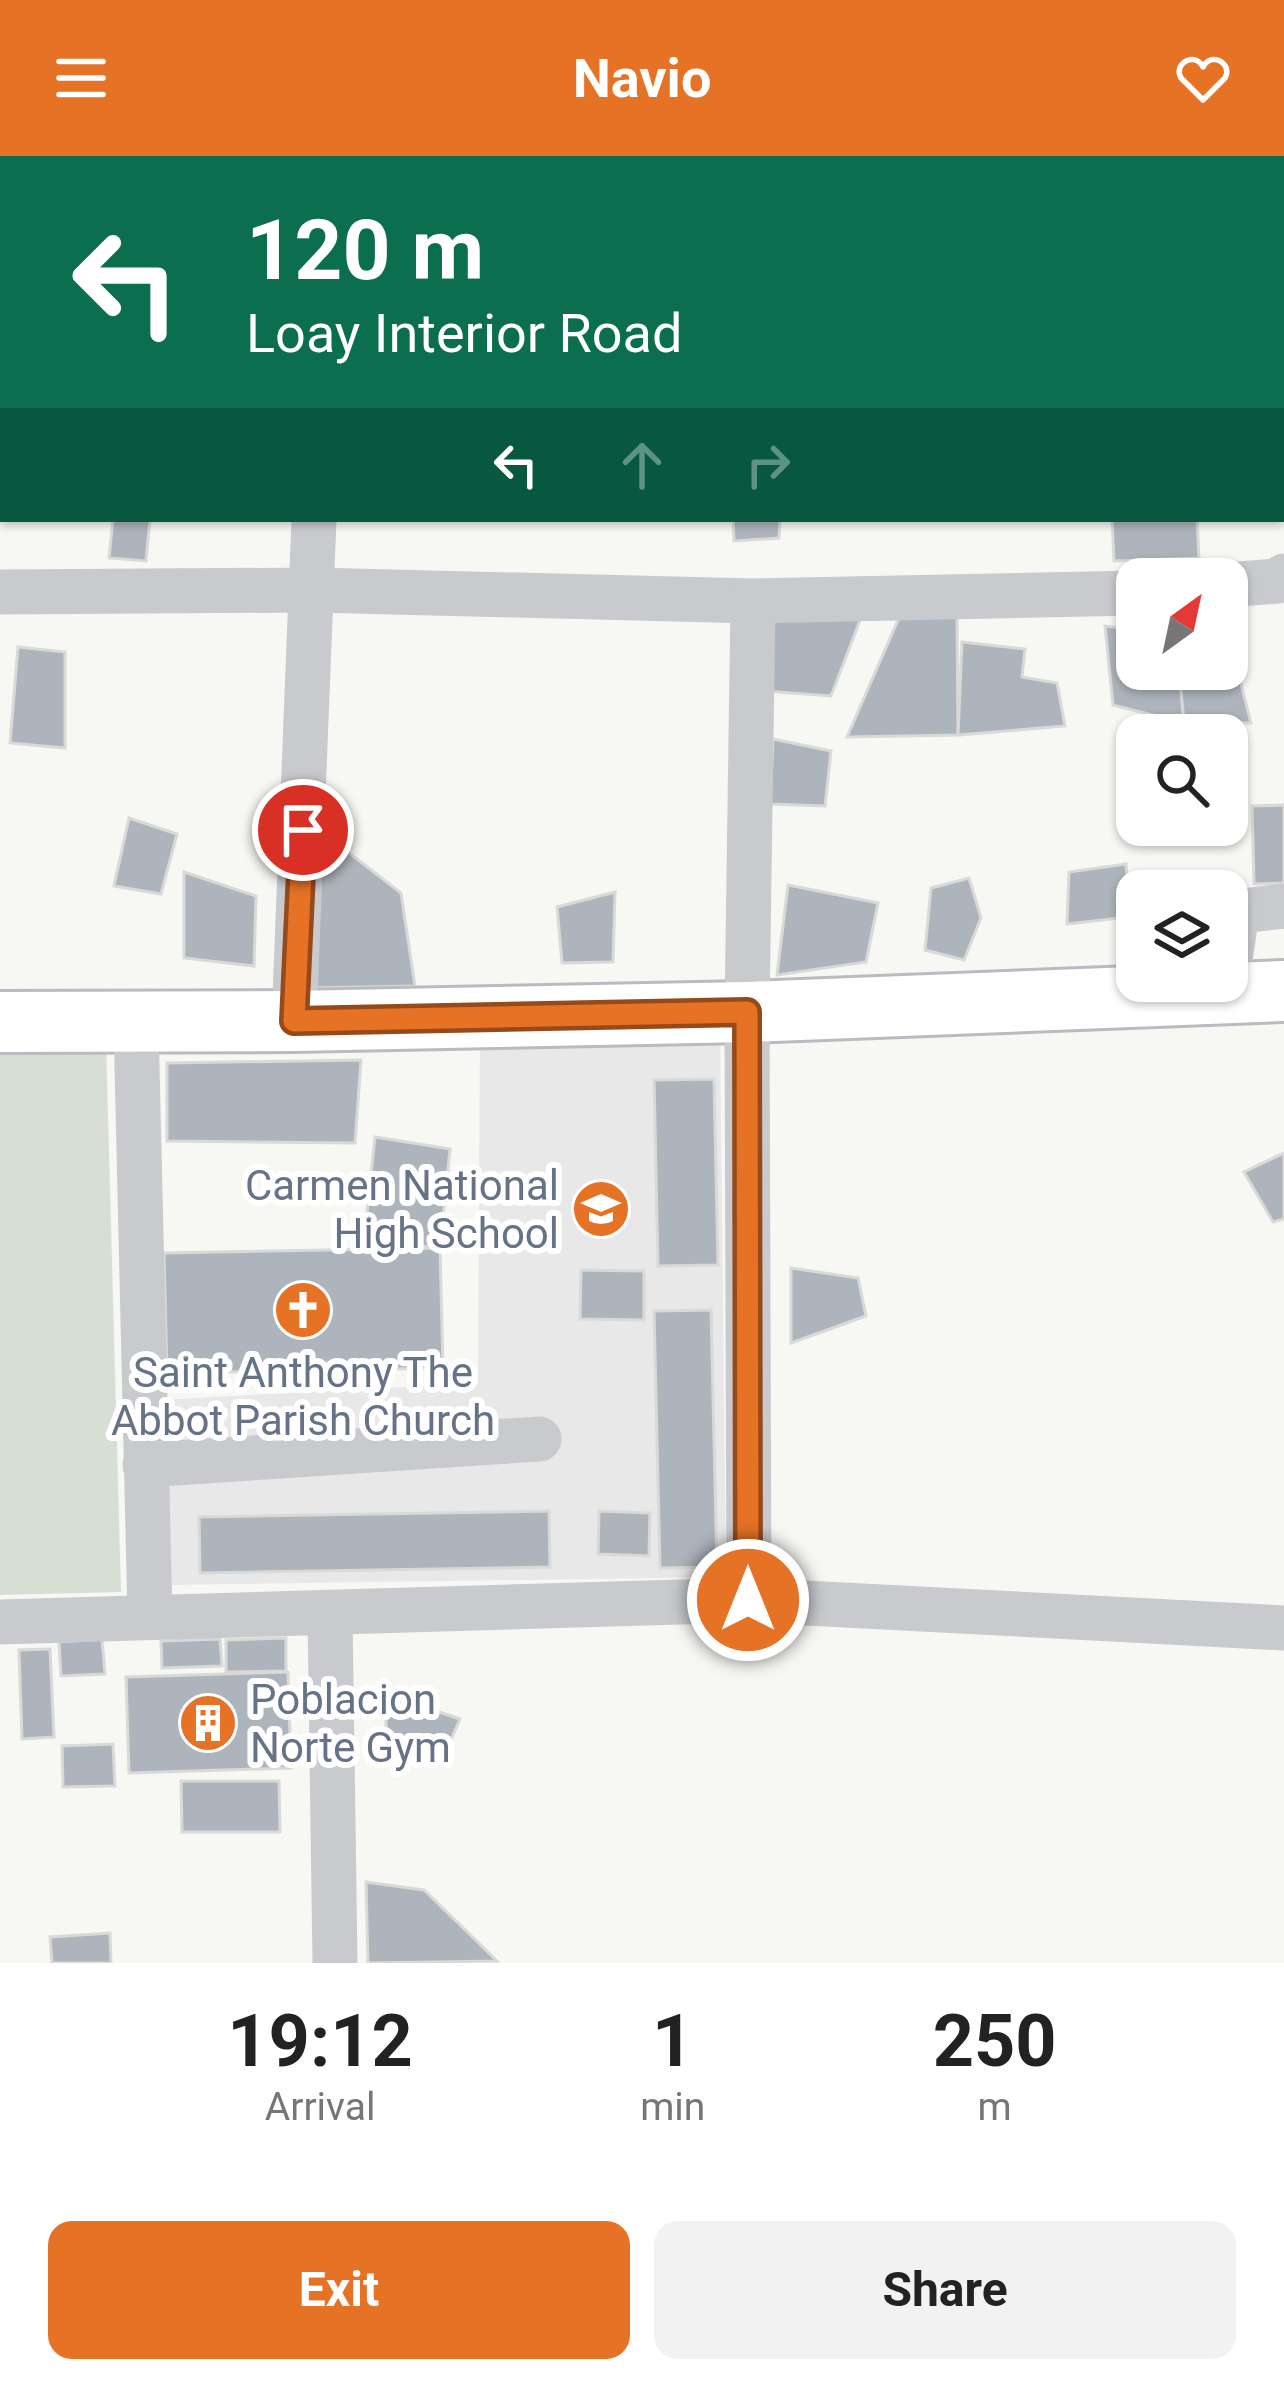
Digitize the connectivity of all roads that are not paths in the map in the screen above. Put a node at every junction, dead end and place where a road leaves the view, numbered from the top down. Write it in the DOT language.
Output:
graph roads {
  1 [pos="314,522"];
  2 [pos="1284,576"];
  3 [pos="1248,583"];
  4 [pos="314,590"];
  5 [pos="0,592"];
  6 [pos="1116,592"];
  7 [pos="753,601"];
  8 [pos="1284,906"];
  9 [pos="1248,910"];
  10 [pos="1284,991"];
  11 [pos="1248,992"];
  12 [pos="1116,997"];
  13 [pos="747,1012"];
  14 [pos="294,1021"];
  15 [pos="0,1022"];
  16 [pos="136,1023"];
  17 [pos="539,1439"];
  18 [pos="145,1465"];
  19 [pos="748,1600"];
  20 [pos="330,1614"];
  21 [pos="150,1617"];
  22 [pos="0,1622"];
  23 [pos="1284,1628"];
  24 [pos="335,1963"];
  1 -- 4 [label="street"];
  2 -- 3 [label="street"];
  4 -- 5 [label="street"];
  4 -- 7 [label="street"];
  4 -- 14 [label="street"];
  6 -- 7 [label="street"];
  7 -- 13 [label="street"];
  8 -- 9 [label="street"];
  10 -- 11 [label="main road"];
  12 -- 13 [label="main road"];
  13 -- 14 [label="main road"];
  13 -- 19 [label="street"];
  14 -- 16 [label="main road"];
  15 -- 16 [label="main road"];
  16 -- 18 [label="street"];
  17 -- 18 [label="street"];
  18 -- 21 [label="street"];
  19 -- 20 [label="street"];
  19 -- 23 [label="street"];
  20 -- 21 [label="street"];
  20 -- 24 [label="street"];
  21 -- 22 [label="street"];
}
